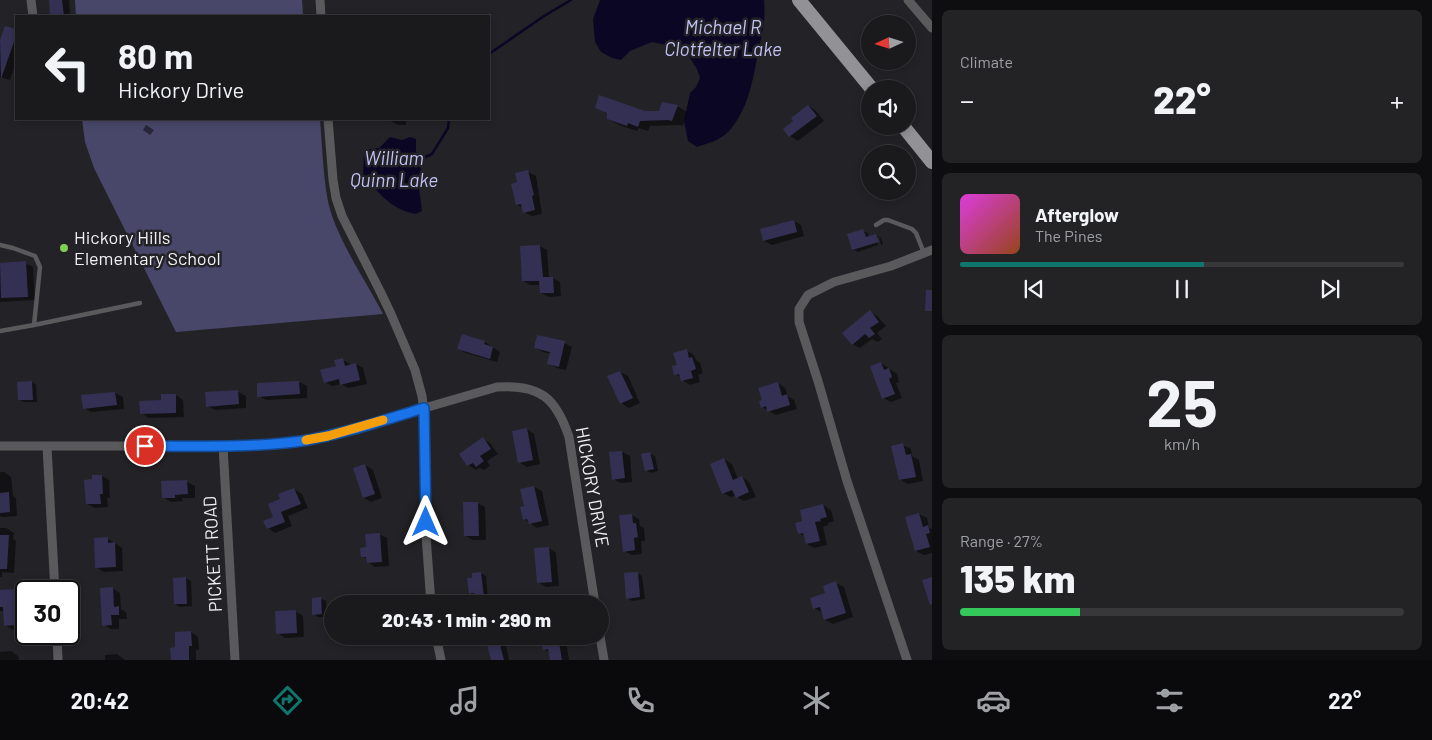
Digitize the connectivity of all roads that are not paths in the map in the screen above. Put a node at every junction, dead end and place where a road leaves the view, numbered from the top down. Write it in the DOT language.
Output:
graph roads {
  1 [pos="31,0"];
  2 [pos="320,0"];
  3 [pos="799,0"];
  4 [pos="908,0"];
  5 [pos="33,15"];
  6 [pos="322,15"];
  7 [pos="932,28"];
  8 [pos="865,80"];
  9 [pos="328,120"];
  10 [pos="910,135"];
  11 [pos="932,162"];
  12 [pos="876,225"];
  13 [pos="0,246"];
  14 [pos="928,252"];
  15 [pos="140,303"];
  16 [pos="34,325"];
  17 [pos="0,331"];
  18 [pos="424,408"];
  19 [pos="0,446"];
  20 [pos="47,446"];
  21 [pos="223,446"];
  22 [pos="53,580"];
  23 [pos="430,595"];
  24 [pos="594,595"];
  25 [pos="57,645"];
  26 [pos="438,645"];
  27 [pos="602,645"];
  28 [pos="58,660"];
  29 [pos="235,660"];
  30 [pos="441,660"];
  31 [pos="604,660"];
  32 [pos="907,660"];
  1 -- 5 [label="street"];
  2 -- 6 [label="street"];
  3 -- 8 [label="main road"];
  4 -- 7 [label="street"];
  9 -- 18 [label="street"];
  10 -- 11 [label="main road"];
  12 -- 14 [label="lane"];
  13 -- 16 [label="lane"];
  14 -- 32 [label="street"];
  15 -- 16 [label="lane"];
  16 -- 17 [label="lane"];
  18 -- 21 [label="street, HICKORY DRIVE"];
  18 -- 23 [label="street"];
  18 -- 24 [label="street, HICKORY DRIVE"];
  19 -- 20 [label="street, HICKORY DRIVE"];
  20 -- 21 [label="street, HICKORY DRIVE"];
  20 -- 22 [label="street"];
  21 -- 29 [label="street, PICKETT ROAD"];
  25 -- 28 [label="street"];
  26 -- 30 [label="street"];
  27 -- 31 [label="street"];
}
